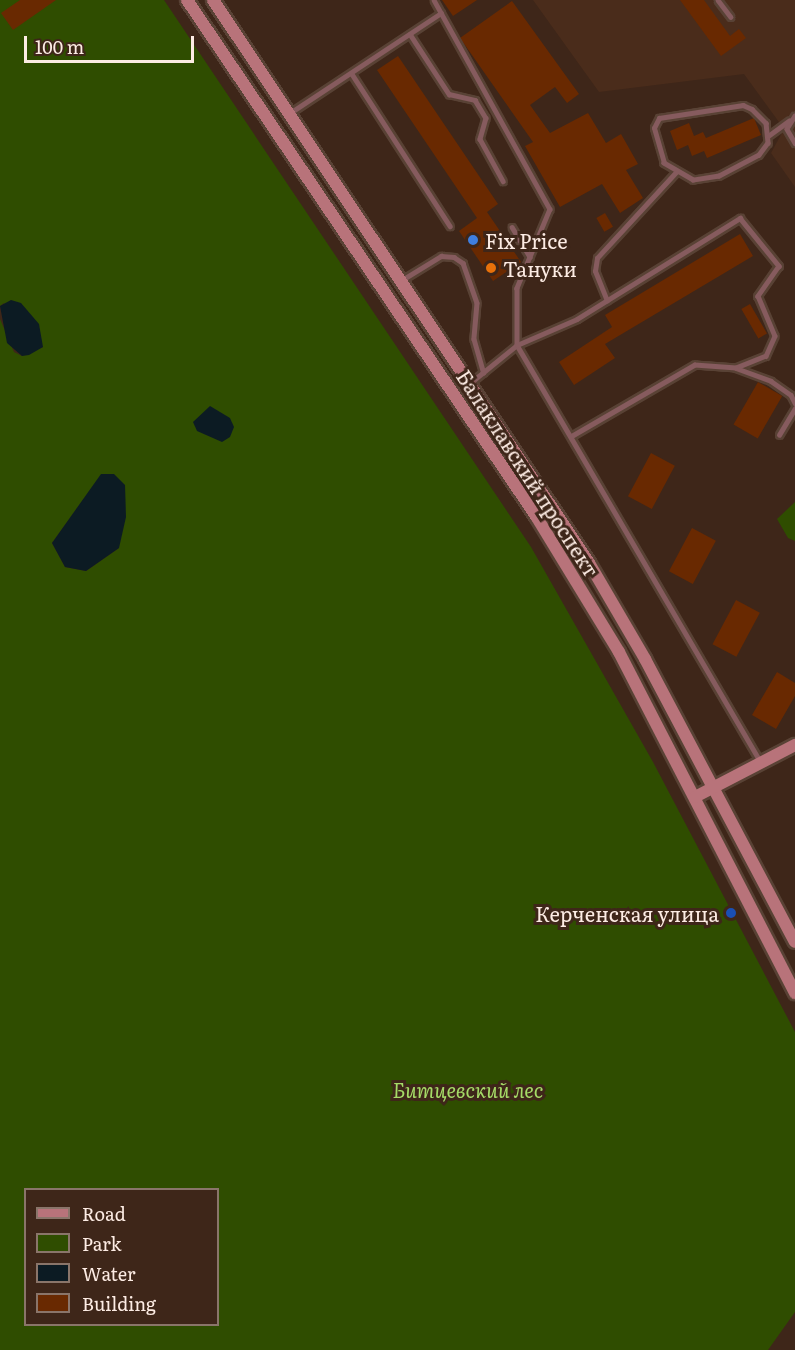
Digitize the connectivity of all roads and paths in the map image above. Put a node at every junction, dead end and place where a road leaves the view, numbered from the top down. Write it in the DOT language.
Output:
graph roads {
  1 [pos="187,0"];
  2 [pos="213,0"];
  3 [pos="434,0"];
  4 [pos="718,0"];
  5 [pos="441,13"];
  6 [pos="731,17"];
  7 [pos="410,34"];
  8 [pos="352,74"];
  9 [pos="290,113"];
  10 [pos="793,118"];
  11 [pos="768,136"];
  12 [pos="795,143"];
  13 [pos="677,171"];
  14 [pos="503,181"];
  15 [pos="450,226"];
  16 [pos="512,227"];
  17 [pos="530,258"];
  18 [pos="402,280"];
  19 [pos="607,301"];
  20 [pos="517,345"];
  21 [pos="736,368"];
  22 [pos="484,373"];
  23 [pos="470,383"];
  24 [pos="793,394"];
  25 [pos="795,403"];
  26 [pos="795,408"];
  27 [pos="779,435"];
  28 [pos="571,437"];
  29 [pos="795,745"];
  30 [pos="761,762"];
  31 [pos="715,786"];
  32 [pos="696,797"];
  33 [pos="795,942"];
  34 [pos="795,993"];
  1 -- 32 [label="main road, Балаклавский проспект"];
  2 -- 9 [label="main road, Балаклавский проспект"];
  3 -- 5 [label="lane"];
  4 -- 6 [label="lane"];
  5 -- 7 [label="lane"];
  5 -- 17 [label="lane"];
  7 -- 8 [label="lane"];
  7 -- 14 [label="lane"];
  8 -- 9 [label="lane"];
  8 -- 15 [label="lane"];
  9 -- 18 [label="main road, Балаклавский проспект"];
  10 -- 11 [label="lane"];
  10 -- 12 [label="lane"];
  11 -- 13 [label="lane"];
  11 -- 13 [label="lane"];
  13 -- 19 [label="lane"];
  16 -- 17 [label="lane"];
  17 -- 20 [label="lane"];
  18 -- 22 [label="lane"];
  18 -- 23 [label="main road, Балаклавский проспект"];
  19 -- 20 [label="lane"];
  19 -- 21 [label="lane"];
  20 -- 22 [label="lane"];
  20 -- 28 [label="lane"];
  21 -- 24 [label="lane"];
  21 -- 28 [label="lane"];
  22 -- 23 [label="lane"];
  23 -- 31 [label="main road, Балаклавский проспект"];
  24 -- 25 [label="lane"];
  26 -- 27 [label="lane"];
  28 -- 30 [label="lane"];
  29 -- 30 [label="main road"];
  30 -- 31 [label="main road"];
  31 -- 32 [label="main road"];
  31 -- 33 [label="main road, Балаклавский проспект"];
  32 -- 34 [label="main road, Балаклавский проспект"];
}
